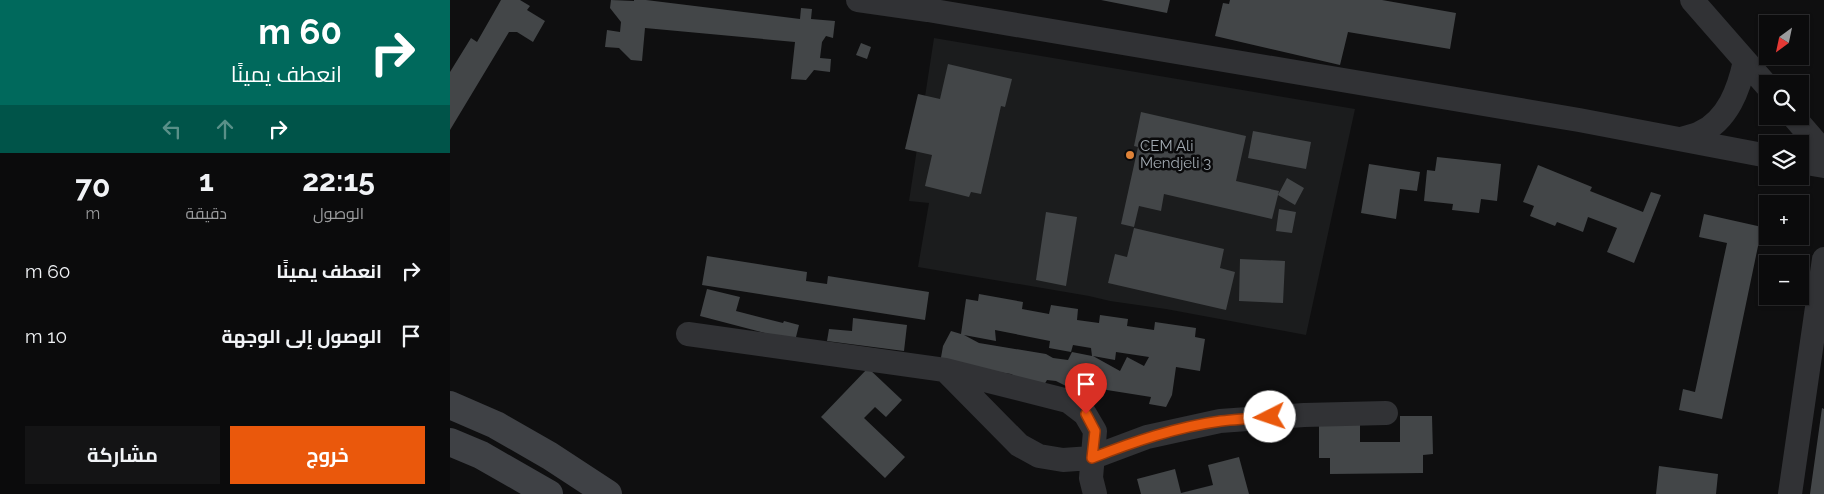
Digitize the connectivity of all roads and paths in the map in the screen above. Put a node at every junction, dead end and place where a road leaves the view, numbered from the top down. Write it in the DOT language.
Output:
graph roads {
  1 [pos="858,0"];
  2 [pos="1692,0"];
  3 [pos="929,5"];
  4 [pos="1745,62"];
  5 [pos="1759,77"];
  6 [pos="1801,125"];
  7 [pos="1681,139"];
  8 [pos="1824,152"];
  9 [pos="1759,154"];
  10 [pos="1809,164"];
  11 [pos="1824,166"];
  12 [pos="1824,259"];
  13 [pos="688,334"];
  14 [pos="945,370"];
  15 [pos="450,405"];
  16 [pos="1386,413"];
  17 [pos="450,442"];
  18 [pos="1092,458"];
  19 [pos="549,494"];
  20 [pos="608,494"];
  21 [pos="1095,494"];
  22 [pos="1790,494"];
  1 -- 3 [label="street"];
  2 -- 4 [label="street"];
  3 -- 7 [label="street"];
  4 -- 5 [label="street"];
  4 -- 7 [label="street"];
  6 -- 8 [label="street"];
  7 -- 9 [label="street"];
  10 -- 11 [label="street"];
  12 -- 22 [label="street"];
  13 -- 14 [label="street"];
  14 -- 18 [label="street"];
  14 -- 18 [label="street"];
  15 -- 20 [label="main road"];
  16 -- 18 [label="street"];
  17 -- 19 [label="main road"];
  18 -- 21 [label="street"];
}
